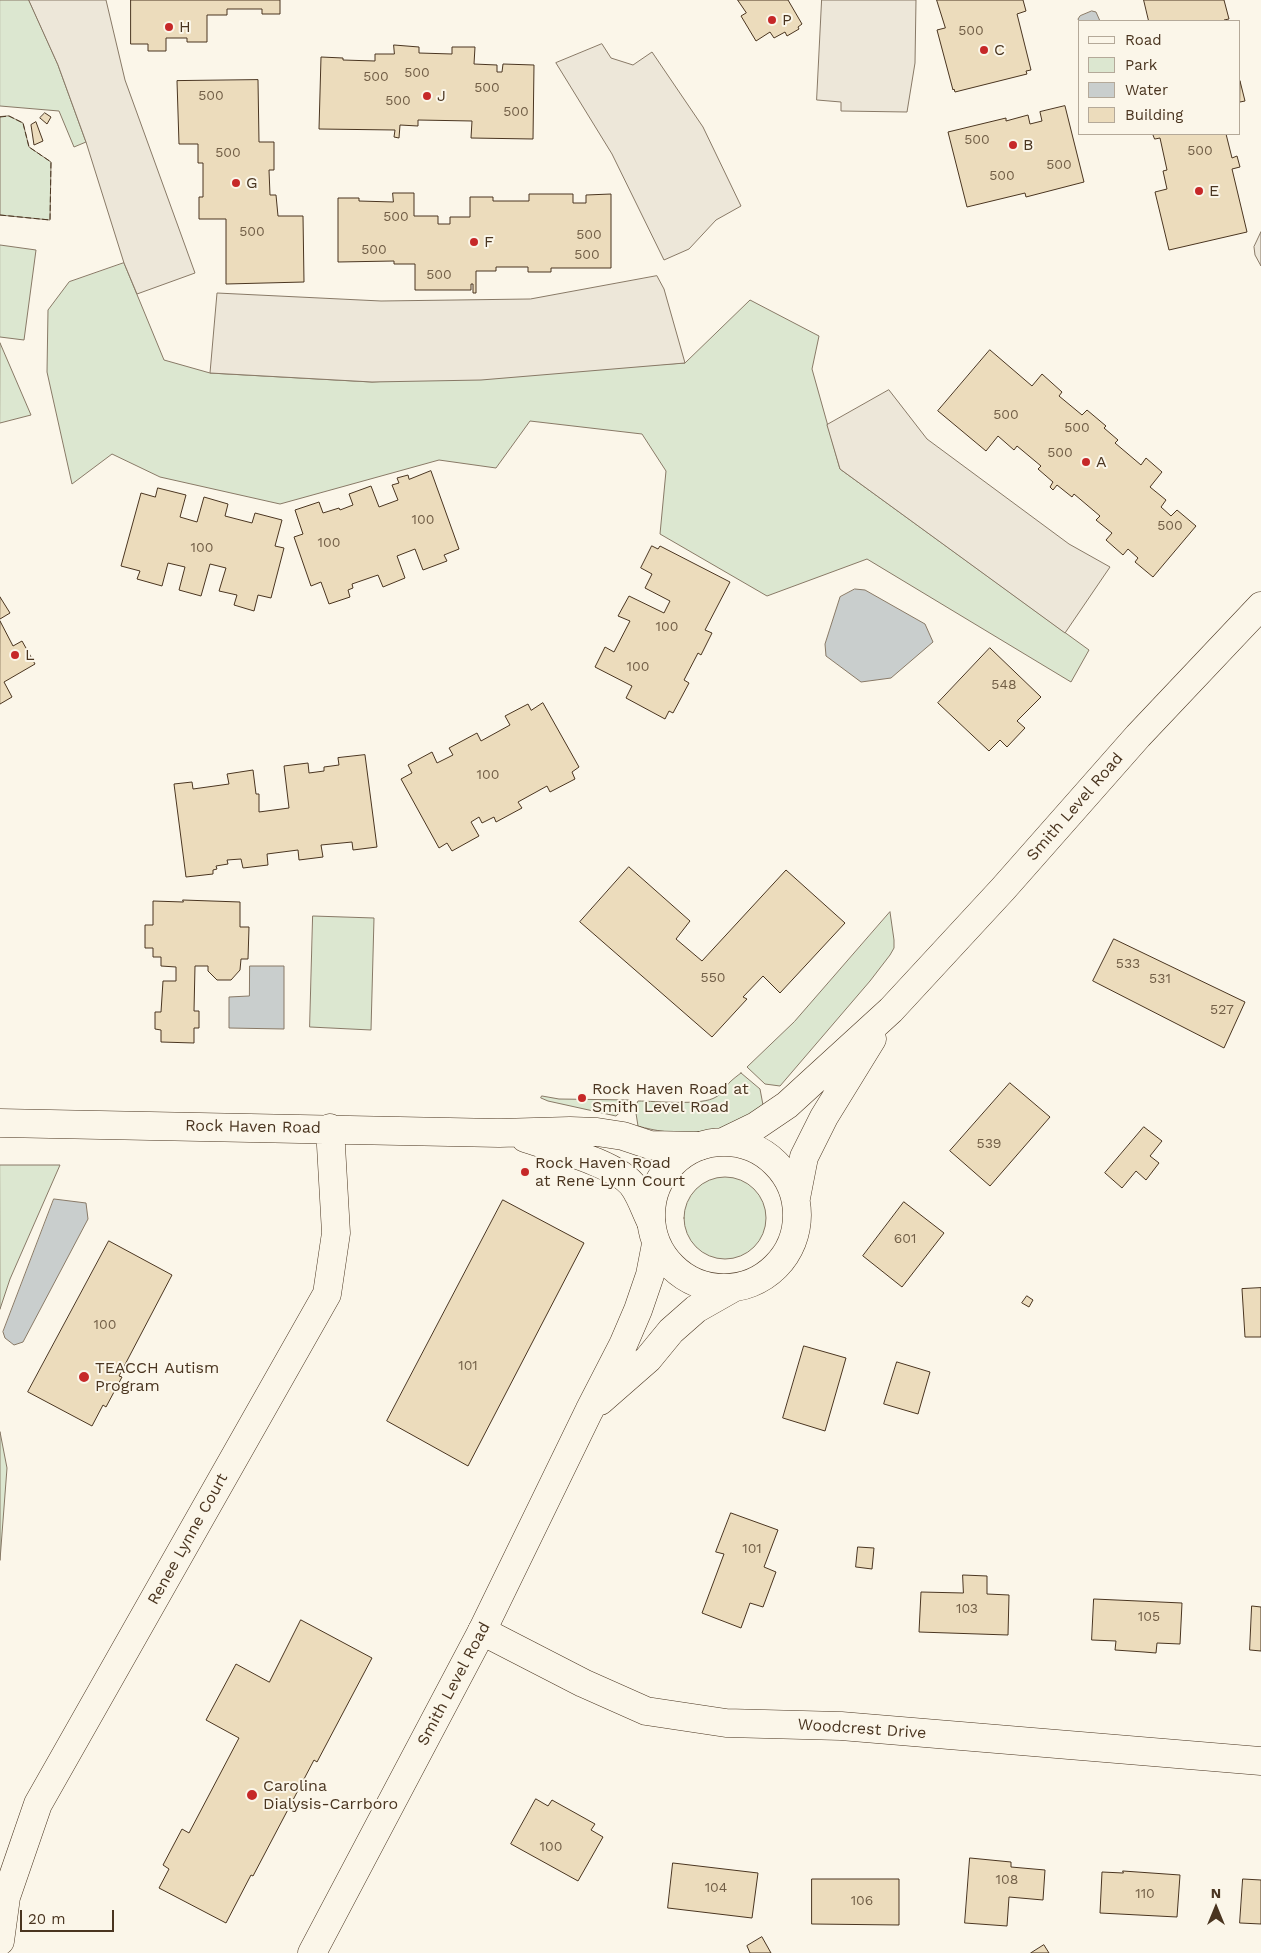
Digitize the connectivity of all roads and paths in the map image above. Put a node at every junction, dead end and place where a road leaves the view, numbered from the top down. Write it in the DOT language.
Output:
graph roads {
  1 [pos="1261,606"];
  2 [pos="891,1010"];
  3 [pos="0,1123"];
  4 [pos="330,1128"];
  5 [pos="507,1132"];
  6 [pos="711,1144"];
  7 [pos="796,1198"];
  8 [pos="653,1233"];
  9 [pos="734,1288"];
  10 [pos="589,1411"];
  11 [pos="482,1631"];
  12 [pos="1261,1761"];
  13 [pos="0,1941"];
  14 [pos="312,1953"];
  1 -- 2 [label="street, Smith Level Road"];
  2 -- 6 [label="street, Smith Level Road"];
  2 -- 7 [label="street, Smith Level Road"];
  3 -- 4 [label="street, Rock Haven Road"];
  4 -- 5 [label="street, Rock Haven Road"];
  4 -- 13 [label="street, Renee Lynne Court"];
  5 -- 6 [label="street, Rock Haven Road"];
  5 -- 8 [label="street, Rock Haven Road"];
  6 -- 7 [label="street"];
  6 -- 8 [label="street"];
  7 -- 9 [label="street"];
  8 -- 9 [label="street"];
  8 -- 10 [label="street, Smith Level Road"];
  9 -- 10 [label="street, Smith Level Road"];
  10 -- 11 [label="street, Smith Level Road"];
  11 -- 12 [label="street, Woodcrest Drive"];
  11 -- 14 [label="street, Smith Level Road"];
}
